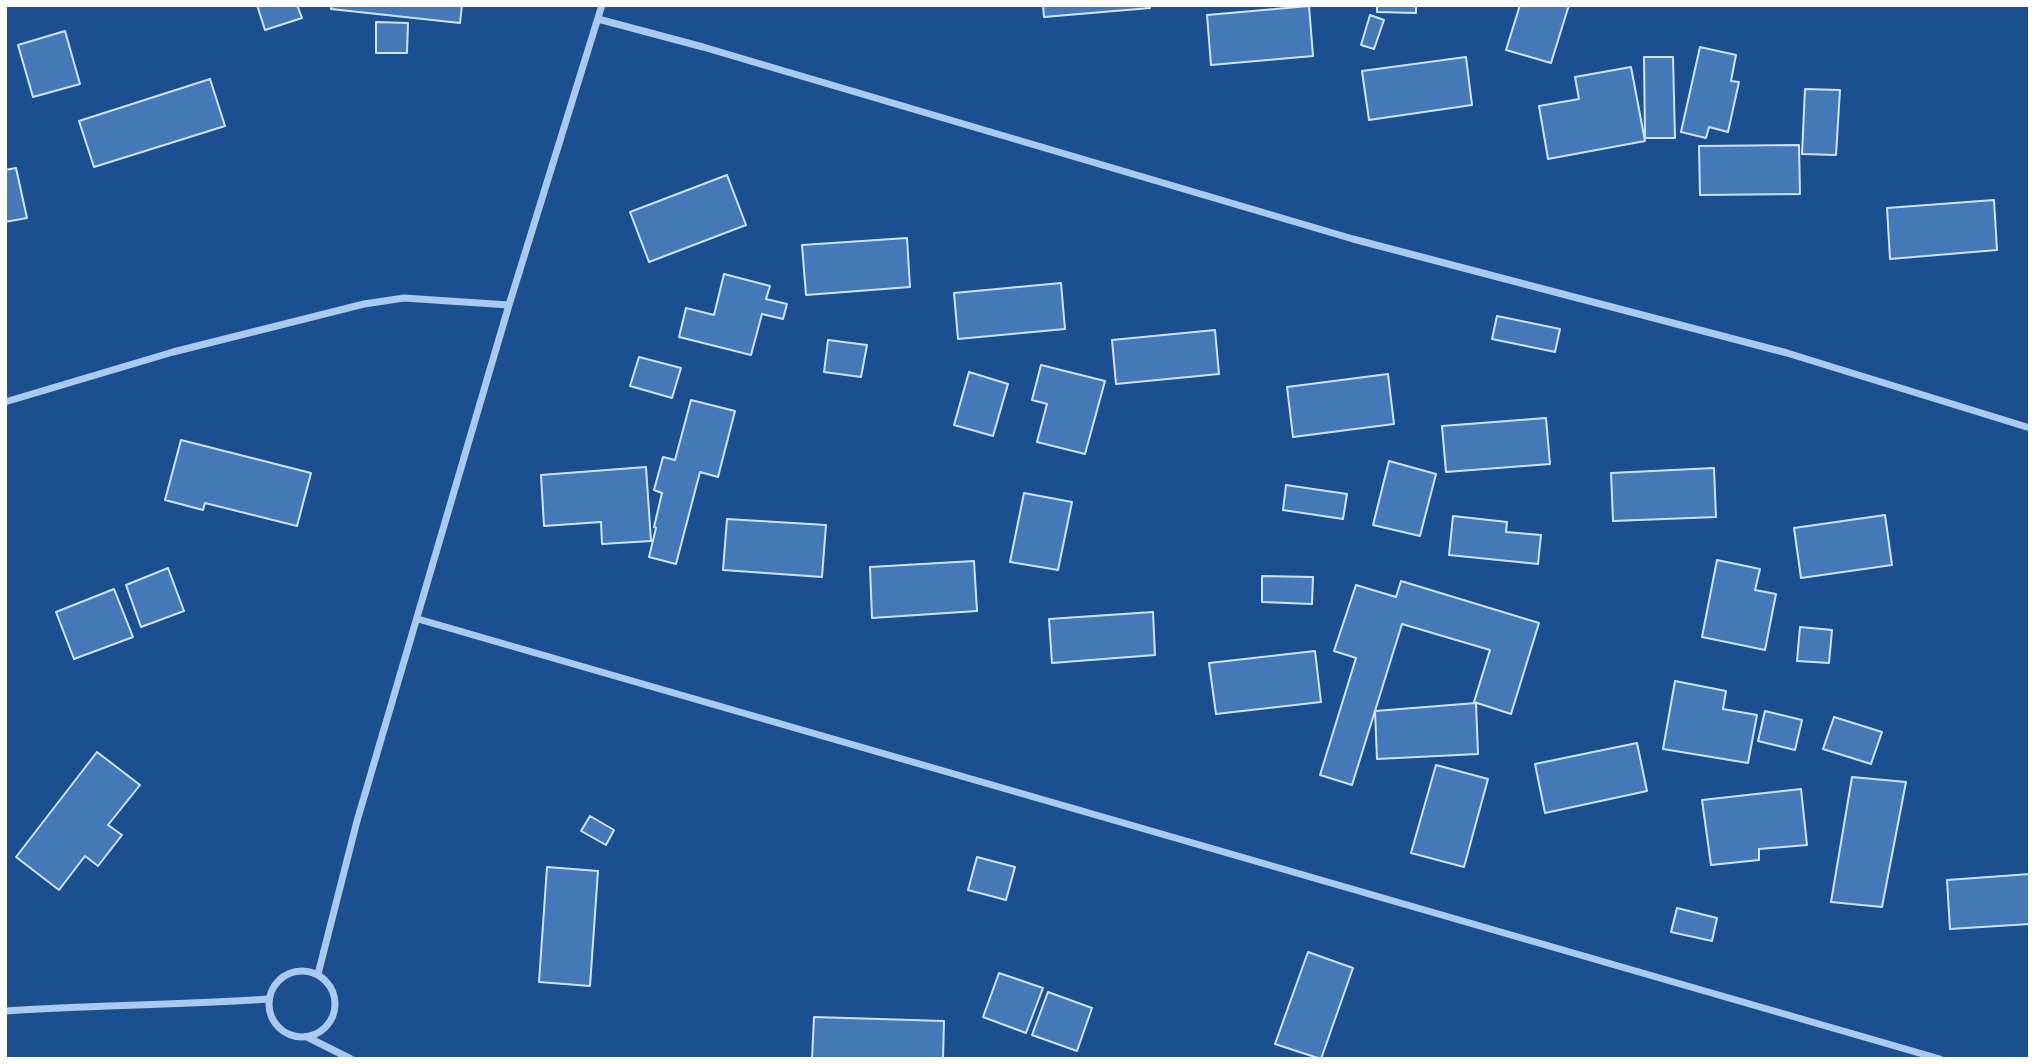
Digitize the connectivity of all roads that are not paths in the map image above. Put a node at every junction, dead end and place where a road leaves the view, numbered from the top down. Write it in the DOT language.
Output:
graph roads {
  1 [pos="602,5"];
  2 [pos="598,19"];
  3 [pos="509,305"];
  4 [pos="5,402"];
  5 [pos="2030,428"];
  6 [pos="418,619"];
  7 [pos="317,974"];
  8 [pos="269,999"];
  9 [pos="5,1011"];
  10 [pos="307,1037"];
  11 [pos="351,1059"];
  12 [pos="1940,1059"];
  1 -- 2 [label="street"];
  2 -- 3 [label="street"];
  2 -- 5 [label="street"];
  3 -- 4 [label="street"];
  3 -- 6 [label="street"];
  6 -- 7 [label="street"];
  6 -- 12 [label="street"];
  7 -- 8 [label="street"];
  7 -- 10 [label="street"];
  8 -- 9 [label="street"];
  8 -- 10 [label="street"];
  10 -- 11 [label="street"];
}
